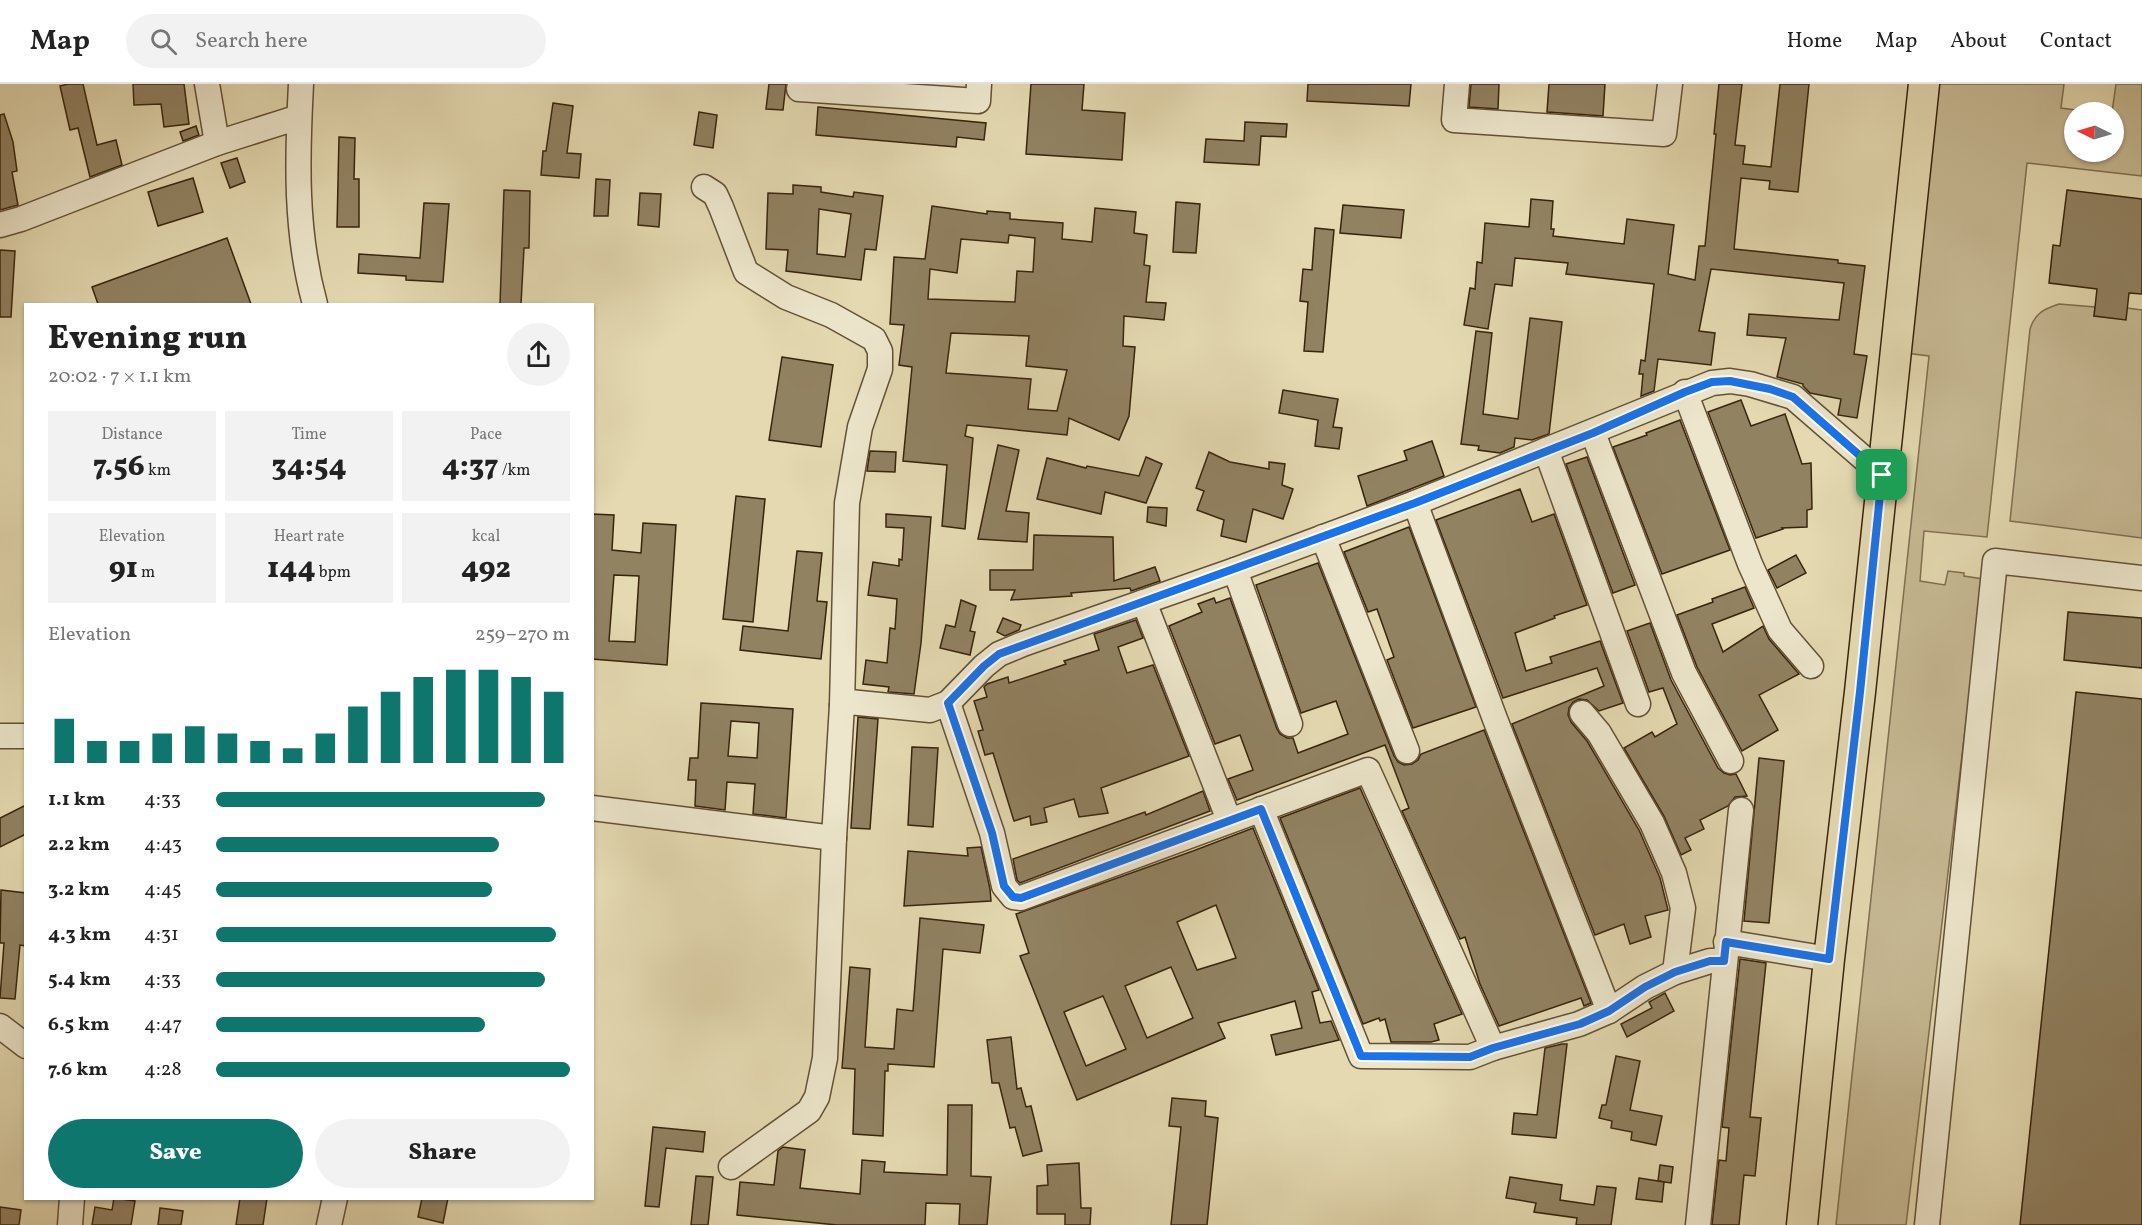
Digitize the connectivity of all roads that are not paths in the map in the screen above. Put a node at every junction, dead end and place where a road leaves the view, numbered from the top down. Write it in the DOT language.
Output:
graph roads {
  1 [pos="207,84"];
  2 [pos="301,84"];
  3 [pos="979,84"];
  4 [pos="1457,84"];
  5 [pos="1670,84"];
  6 [pos="1924,84"];
  7 [pos="799,89"];
  8 [pos="299,117"];
  9 [pos="217,143"];
  10 [pos="704,187"];
  11 [pos="0,225"];
  12 [pos="315,303"];
  13 [pos="1685,392"];
  14 [pos="1593,433"];
  15 [pos="1546,450"];
  16 [pos="1882,475"];
  17 [pos="1415,503"];
  18 [pos="1323,537"];
  19 [pos="1235,570"];
  20 [pos="2142,578"];
  21 [pos="1144,602"];
  22 [pos="1811,666"];
  23 [pos="948,703"];
  24 [pos="1638,704"];
  25 [pos="842,705"];
  26 [pos="1582,713"];
  27 [pos="1290,724"];
  28 [pos="0,736"];
  29 [pos="24,736"];
  30 [pos="1407,751"];
  31 [pos="1731,760"];
  32 [pos="594,808"];
  33 [pos="1261,809"];
  34 [pos="1741,810"];
  35 [pos="1229,820"];
  36 [pos="834,838"];
  37 [pos="1725,952"];
  38 [pos="1829,959"];
  39 [pos="1675,972"];
  40 [pos="1609,1011"];
  41 [pos="0,1026"];
  42 [pos="24,1044"];
  43 [pos="1493,1048"];
  44 [pos="731,1167"];
  45 [pos="72,1200"];
  46 [pos="335,1200"];
  47 [pos="70,1225"];
  48 [pos="329,1225"];
  49 [pos="1698,1225"];
  50 [pos="1802,1225"];
  51 [pos="1928,1225"];
  1 -- 9 [label="street"];
  2 -- 8 [label="street"];
  3 -- 7 [label="street"];
  4 -- 5 [label="street"];
  6 -- 16 [label="main road"];
  8 -- 9 [label="street"];
  8 -- 12 [label="street"];
  9 -- 11 [label="street"];
  10 -- 25 [label="street"];
  13 -- 14 [label="street"];
  13 -- 16 [label="street"];
  13 -- 22 [label="street"];
  14 -- 15 [label="street"];
  14 -- 31 [label="street"];
  15 -- 17 [label="street"];
  15 -- 24 [label="street"];
  16 -- 38 [label="main road"];
  17 -- 18 [label="street"];
  17 -- 40 [label="street"];
  18 -- 19 [label="street"];
  18 -- 30 [label="street"];
  19 -- 21 [label="street"];
  19 -- 27 [label="street"];
  20 -- 51 [label="street"];
  21 -- 23 [label="street"];
  21 -- 35 [label="street"];
  23 -- 25 [label="street"];
  23 -- 35 [label="street"];
  25 -- 36 [label="street"];
  26 -- 39 [label="street"];
  28 -- 29 [label="street"];
  32 -- 36 [label="street"];
  33 -- 35 [label="street"];
  33 -- 43 [label="street"];
  33 -- 43 [label="street"];
  34 -- 37 [label="street"];
  36 -- 44 [label="street"];
  37 -- 38 [label="street"];
  37 -- 39 [label="street"];
  37 -- 49 [label="street"];
  38 -- 50 [label="main road"];
  39 -- 40 [label="street"];
  40 -- 43 [label="street"];
  41 -- 42 [label="street"];
  45 -- 47 [label="street"];
  46 -- 48 [label="street"];
}
